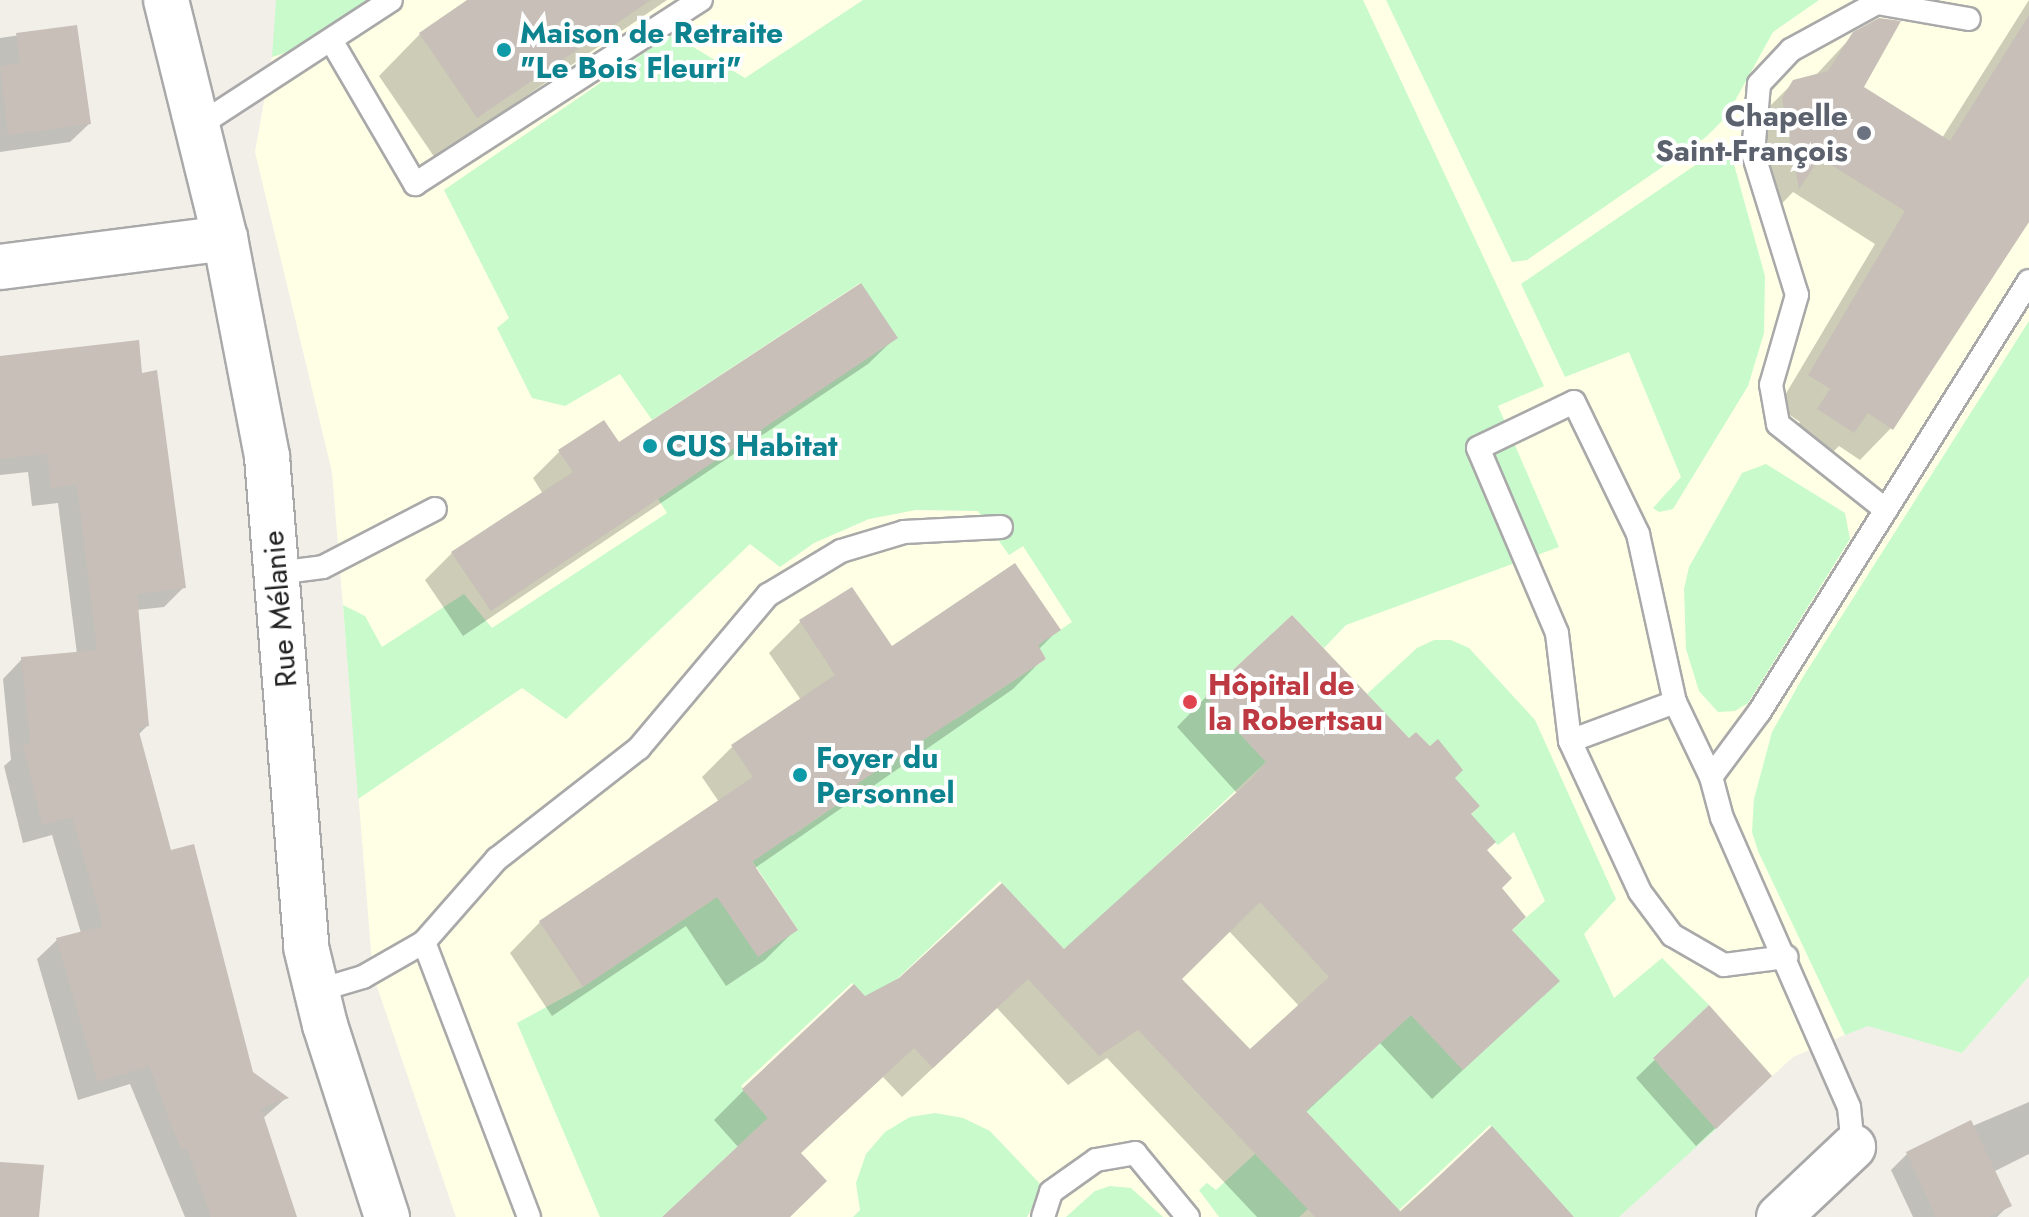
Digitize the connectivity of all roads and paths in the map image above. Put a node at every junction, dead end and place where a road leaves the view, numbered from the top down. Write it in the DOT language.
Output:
graph roads {
  1 [pos="166,0"];
  2 [pos="391,0"];
  3 [pos="701,0"];
  4 [pos="1969,19"];
  5 [pos="331,40"];
  6 [pos="198,126"];
  7 [pos="225,238"];
  8 [pos="0,267"];
  9 [pos="2029,281"];
  10 [pos="435,509"];
  11 [pos="1886,510"];
  12 [pos="1001,527"];
  13 [pos="277,573"];
  14 [pos="1675,702"];
  15 [pos="1570,741"];
  16 [pos="1711,777"];
  17 [pos="424,942"];
  18 [pos="1786,957"];
  19 [pos="316,991"];
  20 [pos="1853,1147"];
  21 [pos="387,1217"];
  22 [pos="529,1217"];
  23 [pos="1043,1217"];
  24 [pos="1188,1217"];
  25 [pos="1779,1217"];
  1 -- 6 [label="street, Rue Mélanie"];
  2 -- 5 [label="lane"];
  3 -- 5 [label="lane"];
  4 -- 11 [label="lane"];
  5 -- 6 [label="lane"];
  6 -- 7 [label="street, Rue Mélanie"];
  7 -- 8 [label="street"];
  7 -- 13 [label="street, Rue Mélanie"];
  9 -- 11 [label="lane"];
  10 -- 13 [label="lane"];
  11 -- 16 [label="lane"];
  12 -- 17 [label="lane"];
  13 -- 19 [label="street, Rue Mélanie"];
  14 -- 15 [label="lane"];
  14 -- 15 [label="lane"];
  14 -- 16 [label="lane"];
  15 -- 18 [label="lane"];
  16 -- 18 [label="lane"];
  17 -- 19 [label="lane"];
  17 -- 22 [label="lane"];
  18 -- 20 [label="lane"];
  19 -- 21 [label="street, Rue Mélanie"];
  20 -- 25 [label="street"];
  23 -- 24 [label="lane"];
}
